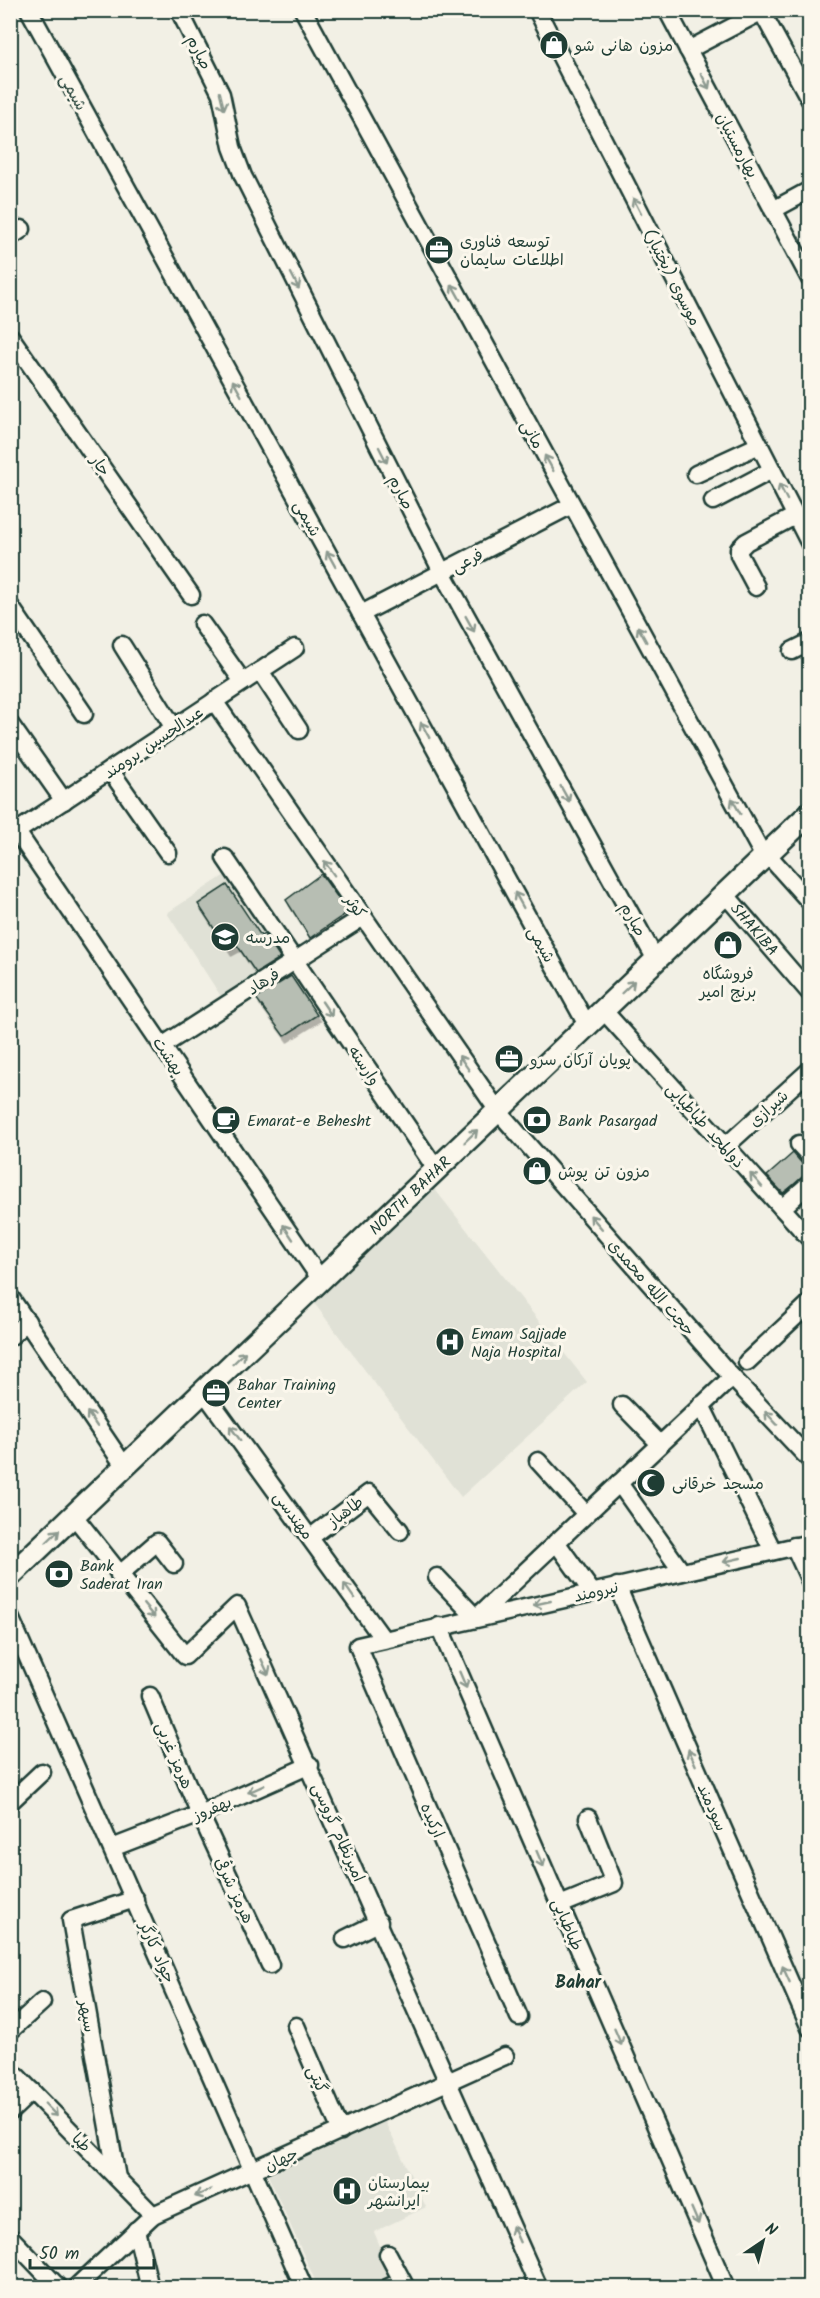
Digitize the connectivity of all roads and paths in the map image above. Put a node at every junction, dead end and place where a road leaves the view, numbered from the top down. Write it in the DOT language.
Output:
graph roads {
  1 [pos="29,10"];
  2 [pos="179,10"];
  3 [pos="303,10"];
  4 [pos="537,10"];
  5 [pos="667,10"];
  6 [pos="688,50"];
  7 [pos="810,100"];
  8 [pos="810,190"];
  9 [pos="773,210"];
  10 [pos="804,253"];
  11 [pos="810,279"];
  12 [pos="10,336"];
  13 [pos="759,445"];
  14 [pos="771,470"];
  15 [pos="696,474"];
  16 [pos="713,501"];
  17 [pos="572,505"];
  18 [pos="795,516"];
  19 [pos="810,544"];
  20 [pos="442,572"];
  21 [pos="756,587"];
  22 [pos="191,595"];
  23 [pos="10,606"];
  24 [pos="361,614"];
  25 [pos="202,624"];
  26 [pos="810,642"];
  27 [pos="122,645"];
  28 [pos="295,648"];
  29 [pos="792,651"];
  30 [pos="260,671"];
  31 [pos="243,682"];
  32 [pos="214,701"];
  33 [pos="84,714"];
  34 [pos="10,724"];
  35 [pos="174,728"];
  36 [pos="298,730"];
  37 [pos="110,770"];
  38 [pos="64,801"];
  39 [pos="810,813"];
  40 [pos="14,834"];
  41 [pos="168,853"];
  42 [pos="765,855"];
  43 [pos="225,858"];
  44 [pos="725,894"];
  45 [pos="810,902"];
  46 [pos="363,917"];
  47 [pos="656,960"];
  48 [pos="295,961"];
  49 [pos="810,993"];
  50 [pos="603,1010"];
  51 [pos="587,1025"];
  52 [pos="162,1046"];
  53 [pos="810,1070"];
  54 [pos="498,1111"];
  55 [pos="726,1146"];
  56 [pos="436,1169"];
  57 [pos="810,1184"];
  58 [pos="782,1208"];
  59 [pos="810,1239"];
  60 [pos="321,1280"];
  61 [pos="10,1297"];
  62 [pos="810,1303"];
  63 [pos="27,1321"];
  64 [pos="10,1337"];
  65 [pos="747,1362"];
  66 [pos="732,1377"];
  67 [pos="204,1392"];
  68 [pos="622,1405"];
  69 [pos="701,1405"];
  70 [pos="660,1444"];
  71 [pos="810,1460"];
  72 [pos="538,1461"];
  73 [pos="125,1467"];
  74 [pos="619,1483"];
  75 [pos="586,1514"];
  76 [pos="74,1516"];
  77 [pos="400,1531"];
  78 [pos="311,1537"];
  79 [pos="556,1542"];
  80 [pos="802,1545"];
  81 [pos="773,1551"];
  82 [pos="174,1564"];
  83 [pos="682,1572"];
  84 [pos="119,1575"];
  85 [pos="10,1576"];
  86 [pos="437,1577"];
  87 [pos="810,1581"];
  88 [pos="617,1586"];
  89 [pos="592,1592"];
  90 [pos="10,1617"];
  91 [pos="476,1618"];
  92 [pos="439,1626"];
  93 [pos="383,1639"];
  94 [pos="150,1696"];
  95 [pos="310,1765"];
  96 [pos="42,1772"];
  97 [pos="10,1802"];
  98 [pos="200,1814"];
  99 [pos="588,1818"];
  100 [pos="112,1848"];
  101 [pos="135,1899"];
  102 [pos="560,1905"];
  103 [pos="378,1922"];
  104 [pos="345,1939"];
  105 [pos="270,1965"];
  106 [pos="42,2002"];
  107 [pos="519,2017"];
  108 [pos="296,2026"];
  109 [pos="810,2028"];
  110 [pos="10,2031"];
  111 [pos="506,2056"];
  112 [pos="10,2068"];
  113 [pos="448,2082"];
  114 [pos="32,2091"];
  115 [pos="10,2112"];
  116 [pos="341,2131"];
  117 [pos="254,2171"];
  118 [pos="117,2178"];
  119 [pos="153,2215"];
  120 [pos="136,2230"];
  121 [pos="10,2237"];
  122 [pos="388,2254"];
  123 [pos="399,2285"];
  124 [pos="59,2288"];
  125 [pos="75,2288"];
  126 [pos="150,2288"];
  127 [pos="304,2288"];
  128 [pos="539,2288"];
  129 [pos="726,2288"];
  24 -- 1 [label="street, شیمی, one-way"];
  2 -- 20 [label="street, صارم, one-way"];
  17 -- 3 [label="street, مانی, one-way"];
  13 -- 4 [label="street, موسوی (بختیار), one-way"];
  5 -- 6 [label="street, بهارمستیان"];
  6 -- 7 [label="street"];
  6 -- 9 [label="street, بهارمستیان, one-way"];
  8 -- 9 [label="street"];
  9 -- 10 [label="street, بهارمستیان"];
  10 -- 11 [label="street, بهارمستیان"];
  12 -- 22 [label="street, جار"];
  13 -- 14 [label="street, موسوی (بختیار)"];
  13 -- 15 [label="street"];
  14 -- 16 [label="street"];
  18 -- 14 [label="street, موسوی (بختیار), one-way"];
  17 -- 20 [label="street, فرعی"];
  42 -- 17 [label="street, مانی, one-way"];
  18 -- 19 [label="street, موسوی (بختیار)"];
  18 -- 21 [label="street"];
  20 -- 24 [label="street, فرعی"];
  20 -- 47 [label="street, صارم, one-way"];
  23 -- 33 [label="street"];
  51 -- 24 [label="street, شیمی, one-way"];
  25 -- 31 [label="street"];
  26 -- 29 [label="street"];
  27 -- 35 [label="street"];
  28 -- 30 [label="street, عبدالحسین برومند"];
  30 -- 31 [label="street, عبدالحسین برومند"];
  30 -- 36 [label="street"];
  31 -- 32 [label="street, عبدالحسین برومند"];
  32 -- 35 [label="street, عبدالحسین برومند"];
  46 -- 32 [label="street, کوثر, one-way"];
  34 -- 38 [label="street"];
  35 -- 37 [label="street, عبدالحسین برومند"];
  37 -- 38 [label="street, عبدالحسین برومند"];
  37 -- 41 [label="street"];
  38 -- 40 [label="street, عبدالحسین برومند"];
  39 -- 42 [label="main road, NORTH BAHAR"];
  40 -- 52 [label="street, بهشت"];
  42 -- 44 [label="main road, NORTH BAHAR"];
  42 -- 45 [label="street, مانی"];
  43 -- 48 [label="street, وارسته"];
  44 -- 47 [label="main road, NORTH BAHAR"];
  44 -- 49 [label="street, SHAKIBA"];
  46 -- 48 [label="street, فرهاد"];
  54 -- 46 [label="street, کوثر, one-way"];
  50 -- 47 [label="main road, NORTH BAHAR, one-way"];
  48 -- 52 [label="street, فرهاد"];
  48 -- 56 [label="street, وارسته, one-way"];
  50 -- 51 [label="main road, NORTH BAHAR"];
  50 -- 55 [label="street, ذوالمجد طباطبایی"];
  51 -- 54 [label="main road, NORTH BAHAR"];
  60 -- 52 [label="street, بهشت, one-way"];
  53 -- 55 [label="street, شیرازی"];
  56 -- 54 [label="main road, NORTH BAHAR, one-way"];
  66 -- 54 [label="street, حجت الله محمدی, one-way"];
  58 -- 55 [label="street, ذوالمجد طباطبایی, one-way"];
  56 -- 60 [label="main road, NORTH BAHAR"];
  57 -- 58 [label="street"];
  58 -- 59 [label="street, ذوالمجد طباطبایی"];
  67 -- 60 [label="main road, NORTH BAHAR, one-way"];
  61 -- 63 [label="street"];
  62 -- 65 [label="street"];
  63 -- 64 [label="street"];
  73 -- 63 [label="street, one-way"];
  66 -- 69 [label="street"];
  71 -- 66 [label="street, حجت الله محمدی, one-way"];
  67 -- 73 [label="main road, NORTH BAHAR"];
  78 -- 67 [label="street, مهندسی, one-way"];
  68 -- 70 [label="street"];
  69 -- 70 [label="street"];
  69 -- 81 [label="street"];
  70 -- 74 [label="street"];
  72 -- 75 [label="street"];
  73 -- 76 [label="main road, NORTH BAHAR"];
  74 -- 75 [label="street"];
  74 -- 83 [label="street"];
  75 -- 79 [label="street"];
  76 -- 84 [label="street, امیرنظام گروسی"];
  85 -- 76 [label="main road, NORTH BAHAR, one-way"];
  77 -- 78 [label="street, طاهباز"];
  93 -- 78 [label="street, مهندسی, one-way"];
  79 -- 89 [label="street"];
  79 -- 91 [label="street"];
  80 -- 81 [label="street, نیرومند"];
  80 -- 87 [label="street"];
  81 -- 83 [label="street, نیرومند, one-way"];
  82 -- 84 [label="street"];
  83 -- 88 [label="street, نیرومند"];
  84 -- 95 [label="street, امیرنظام گروسی, one-way"];
  86 -- 91 [label="street"];
  88 -- 89 [label="street, نیرومند"];
  109 -- 88 [label="street, سودمند, one-way"];
  89 -- 91 [label="street, نیرومند, one-way"];
  90 -- 100 [label="street, جواد کارگر"];
  91 -- 92 [label="street, نیرومند"];
  92 -- 93 [label="street, نیرومند"];
  92 -- 102 [label="street, طباطبایی, one-way"];
  93 -- 107 [label="street, ارکیده"];
  94 -- 98 [label="street, هرمز غربی"];
  95 -- 98 [label="street, بهفروز, one-way"];
  95 -- 103 [label="street, امیرنظام گروسی"];
  96 -- 97 [label="street"];
  98 -- 100 [label="street, بهفروز"];
  98 -- 105 [label="street, هرمز شرقی"];
  99 -- 102 [label="street"];
  100 -- 101 [label="street, جواد کارگر"];
  101 -- 117 [label="street, جواد کارگر"];
  101 -- 118 [label="street, سپهر"];
  102 -- 129 [label="street, طباطبایی, one-way"];
  103 -- 104 [label="street"];
  103 -- 113 [label="street, امیرنظام گروسی"];
  106 -- 110 [label="street"];
  108 -- 116 [label="street, گیتی"];
  111 -- 113 [label="street, جهان"];
  112 -- 114 [label="street, طبا"];
  113 -- 116 [label="street, جهان"];
  128 -- 113 [label="street, امیرنظام گروسی, one-way"];
  114 -- 115 [label="street"];
  114 -- 118 [label="street, طبا, one-way"];
  116 -- 117 [label="street, جهان"];
  117 -- 119 [label="street, جهان, one-way"];
  117 -- 127 [label="street, جواد کارگر"];
  118 -- 119 [label="street, طبا"];
  119 -- 120 [label="street, جهان"];
  120 -- 125 [label="street, جهان"];
  120 -- 126 [label="street"];
  121 -- 124 [label="street"];
  122 -- 123 [label="street"];
}
